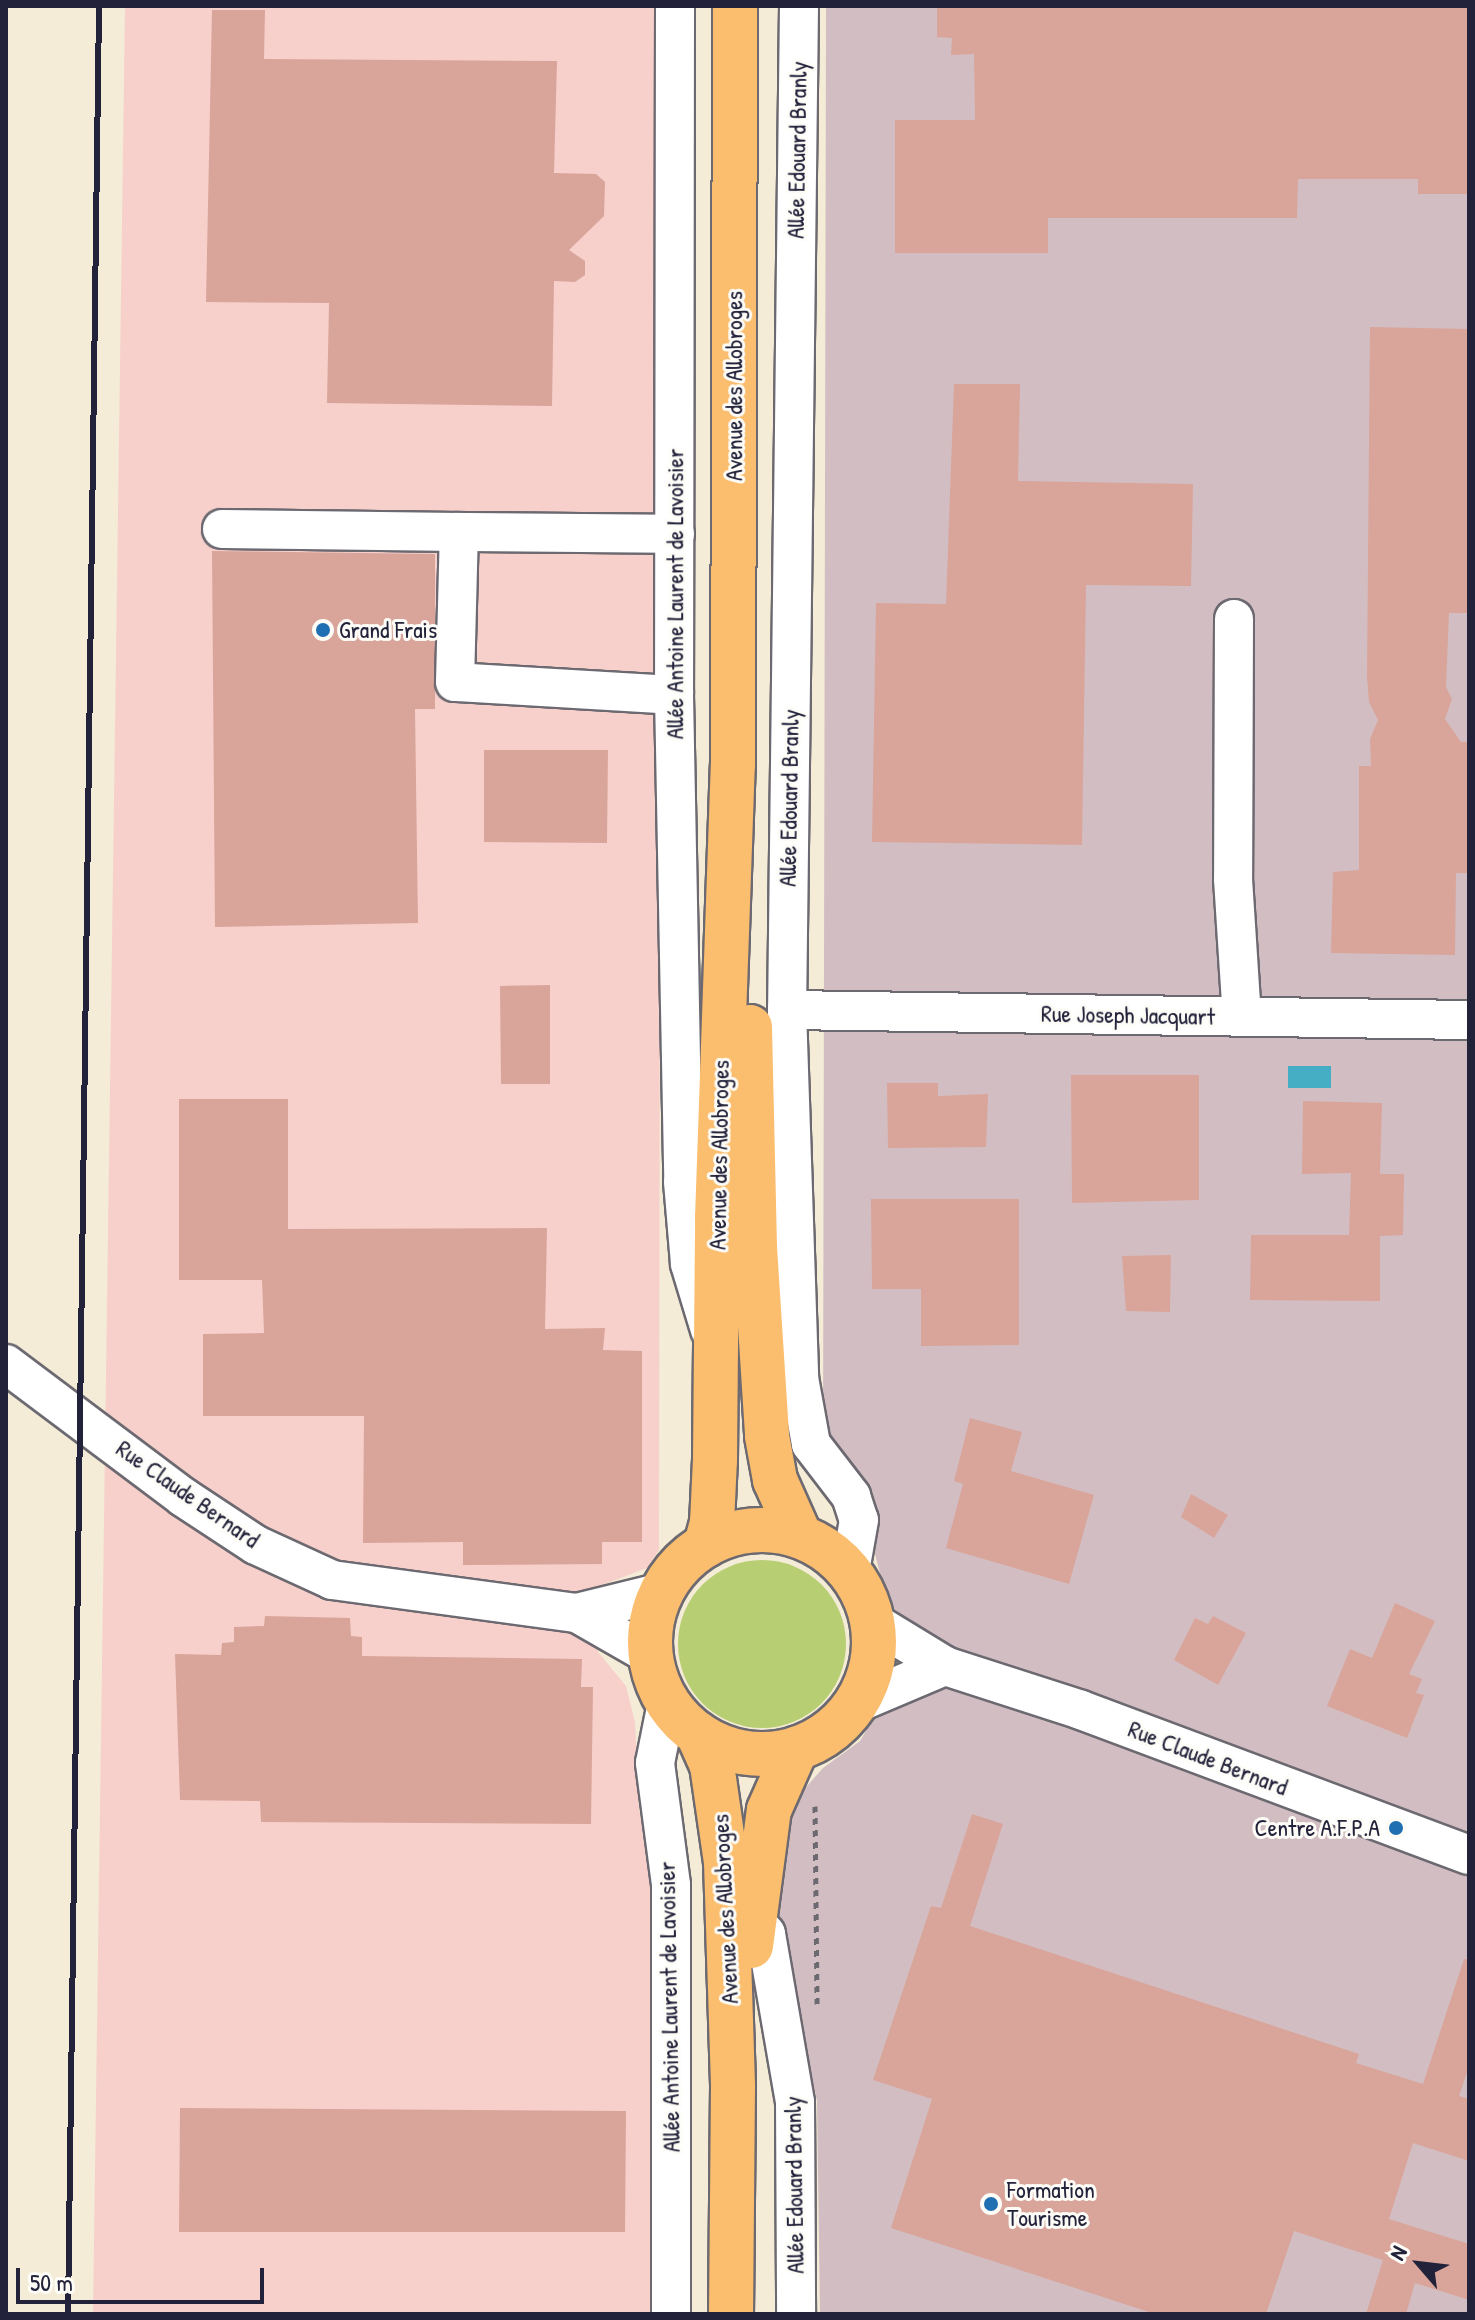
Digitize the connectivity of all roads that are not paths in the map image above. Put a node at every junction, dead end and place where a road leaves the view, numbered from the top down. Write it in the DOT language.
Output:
graph roads {
  1 [pos="675,6"];
  2 [pos="735,6"];
  3 [pos="799,6"];
  4 [pos="222,529"];
  5 [pos="459,532"];
  6 [pos="675,534"];
  7 [pos="1234,619"];
  8 [pos="674,695"];
  9 [pos="733,765"];
  10 [pos="787,1010"];
  11 [pos="1242,1017"];
  12 [pos="1469,1020"];
  13 [pos="683,1182"];
  14 [pos="717,1218"];
  15 [pos="717,1348"];
  16 [pos="6,1364"];
  17 [pos="763,1368"];
  18 [pos="800,1536"];
  19 [pos="706,1545"];
  20 [pos="850,1571"];
  21 [pos="662,1592"];
  22 [pos="577,1613"];
  23 [pos="873,1622"];
  24 [pos="650,1655"];
  25 [pos="945,1666"];
  26 [pos="667,1703"];
  27 [pos="856,1719"];
  28 [pos="698,1734"];
  29 [pos="812,1754"];
  30 [pos="1469,1855"];
  31 [pos="754,1920"];
  32 [pos="733,2087"];
  33 [pos="671,2314"];
  34 [pos="731,2314"];
  35 [pos="796,2314"];
  1 -- 6 [label="street, Allée Antoine Laurent de Lavoisier"];
  2 -- 9 [label="main road, Avenue des Allobroges"];
  3 -- 10 [label="street, Allée Edouard Branly"];
  4 -- 5 [label="street"];
  5 -- 6 [label="street"];
  5 -- 8 [label="street"];
  6 -- 8 [label="street, Allée Antoine Laurent de Lavoisier"];
  7 -- 11 [label="street"];
  8 -- 13 [label="street, Allée Antoine Laurent de Lavoisier"];
  9 -- 14 [label="main road, Avenue des Allobroges"];
  9 -- 17 [label="main road, Avenue des Allobroges"];
  10 -- 11 [label="street, Rue Joseph Jacquart"];
  10 -- 20 [label="street, Allée Edouard Branly"];
  11 -- 12 [label="street, Rue Joseph Jacquart"];
  13 -- 14 [label="street"];
  13 -- 15 [label="street, Allée Antoine Laurent de Lavoisier"];
  14 -- 15 [label="main road, Avenue des Allobroges"];
  14 -- 17 [label="street"];
  15 -- 19 [label="main road, Avenue des Allobroges"];
  16 -- 22 [label="street, Rue Claude Bernard"];
  17 -- 18 [label="main road, Avenue des Allobroges"];
  18 -- 19 [label="main road"];
  18 -- 20 [label="main road"];
  19 -- 21 [label="main road"];
  20 -- 23 [label="main road"];
  21 -- 22 [label="street, Rue Claude Bernard"];
  21 -- 24 [label="main road"];
  22 -- 24 [label="street, Rue Claude Bernard"];
  23 -- 25 [label="street, Rue Claude Bernard"];
  23 -- 27 [label="main road"];
  24 -- 26 [label="main road"];
  25 -- 27 [label="street"];
  25 -- 30 [label="street, Rue Claude Bernard"];
  26 -- 28 [label="main road"];
  26 -- 33 [label="street, Allée Antoine Laurent de Lavoisier"];
  27 -- 29 [label="main road"];
  28 -- 29 [label="main road"];
  28 -- 32 [label="main road, Avenue des Allobroges"];
  29 -- 31 [label="main road, Avenue des Allobroges"];
  31 -- 32 [label="main road, Avenue des Allobroges"];
  31 -- 35 [label="street, Allée Edouard Branly"];
  32 -- 34 [label="main road, Avenue des Allobroges"];
}
